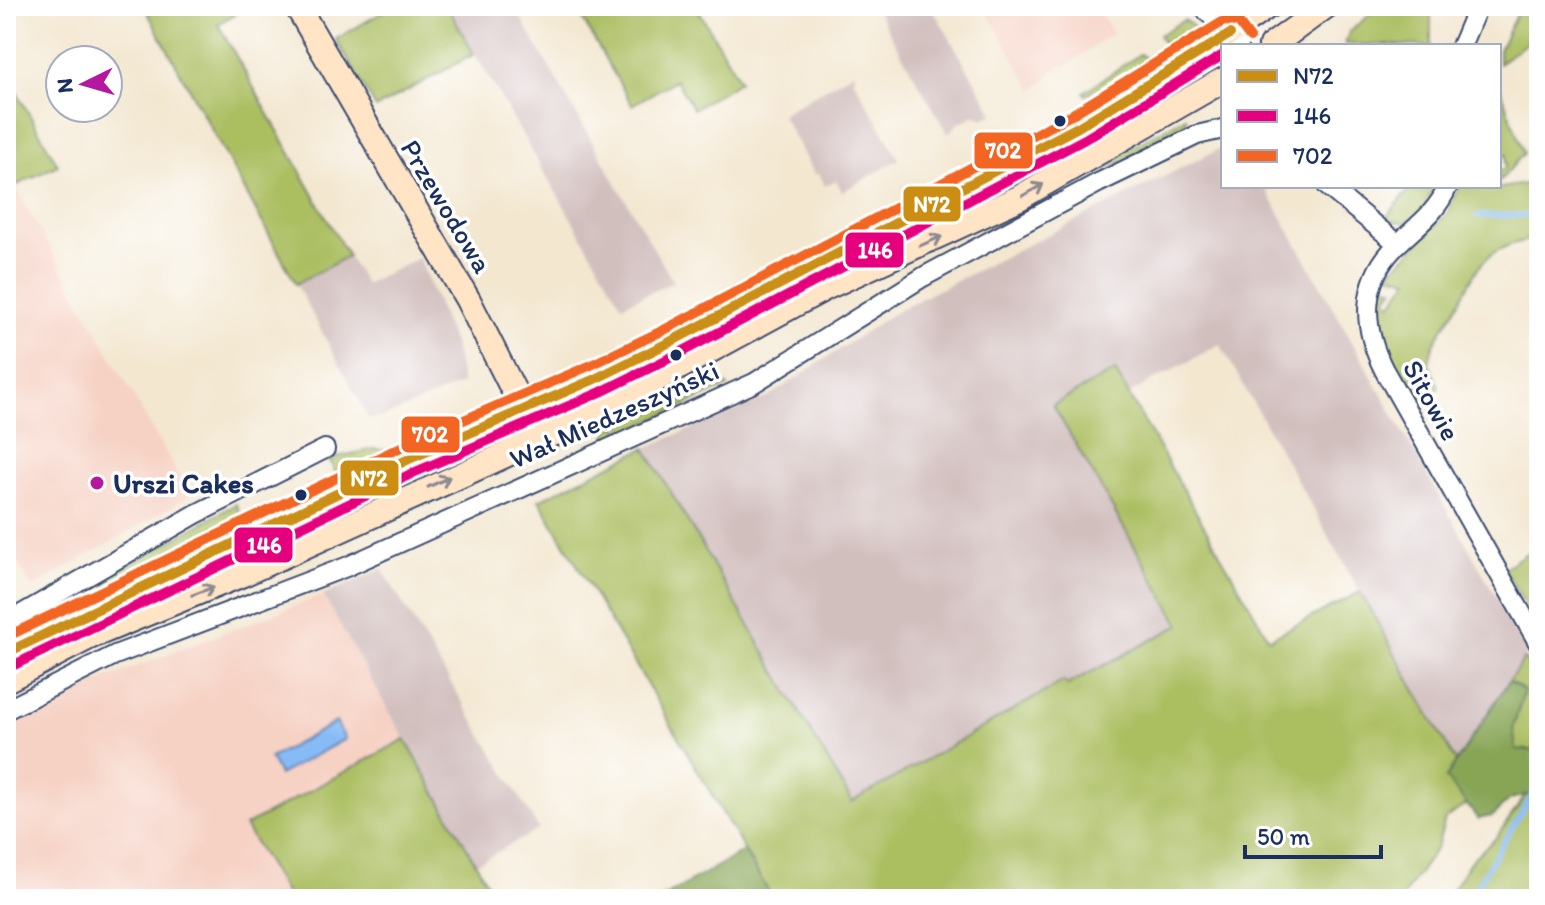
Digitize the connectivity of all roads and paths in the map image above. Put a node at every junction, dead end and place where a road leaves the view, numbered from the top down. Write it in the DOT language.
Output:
graph roads {
  1 [pos="297,6"];
  2 [pos="1202,6"];
  3 [pos="1219,6"];
  4 [pos="1268,6"];
  5 [pos="1326,6"];
  6 [pos="1478,6"];
  7 [pos="1234,40"];
  8 [pos="1274,44"];
  9 [pos="1462,44"];
  10 [pos="1221,47"];
  11 [pos="1221,81"];
  12 [pos="1221,129"];
  13 [pos="1329,188"];
  14 [pos="1447,188"];
  15 [pos="1398,244"];
  16 [pos="523,410"];
  17 [pos="537,440"];
  18 [pos="325,449"];
  19 [pos="6,623"];
  20 [pos="1539,644"];
  21 [pos="6,653"];
  22 [pos="6,680"];
  23 [pos="6,710"];
  1 -- 16 [label="main road, Przewodowa"];
  2 -- 7 [label="street"];
  3 -- 7 [label="street"];
  4 -- 7 [label="main road, Wał Miedzeszyński"];
  5 -- 8 [label="main road"];
  6 -- 9 [label="street"];
  10 -- 16 [label="main road, Wał Miedzeszyński"];
  17 -- 11 [label="main road, Wał Miedzeszyński, one-way"];
  12 -- 23 [label="street, Wał Miedzeszyński"];
  13 -- 15 [label="street"];
  14 -- 15 [label="street, Sitowie"];
  15 -- 20 [label="street, Sitowie"];
  16 -- 17 [label="main road, Przewodowa"];
  16 -- 21 [label="main road, Wał Miedzeszyński"];
  22 -- 17 [label="main road, Wał Miedzeszyński, one-way"];
  18 -- 19 [label="street"];
}
